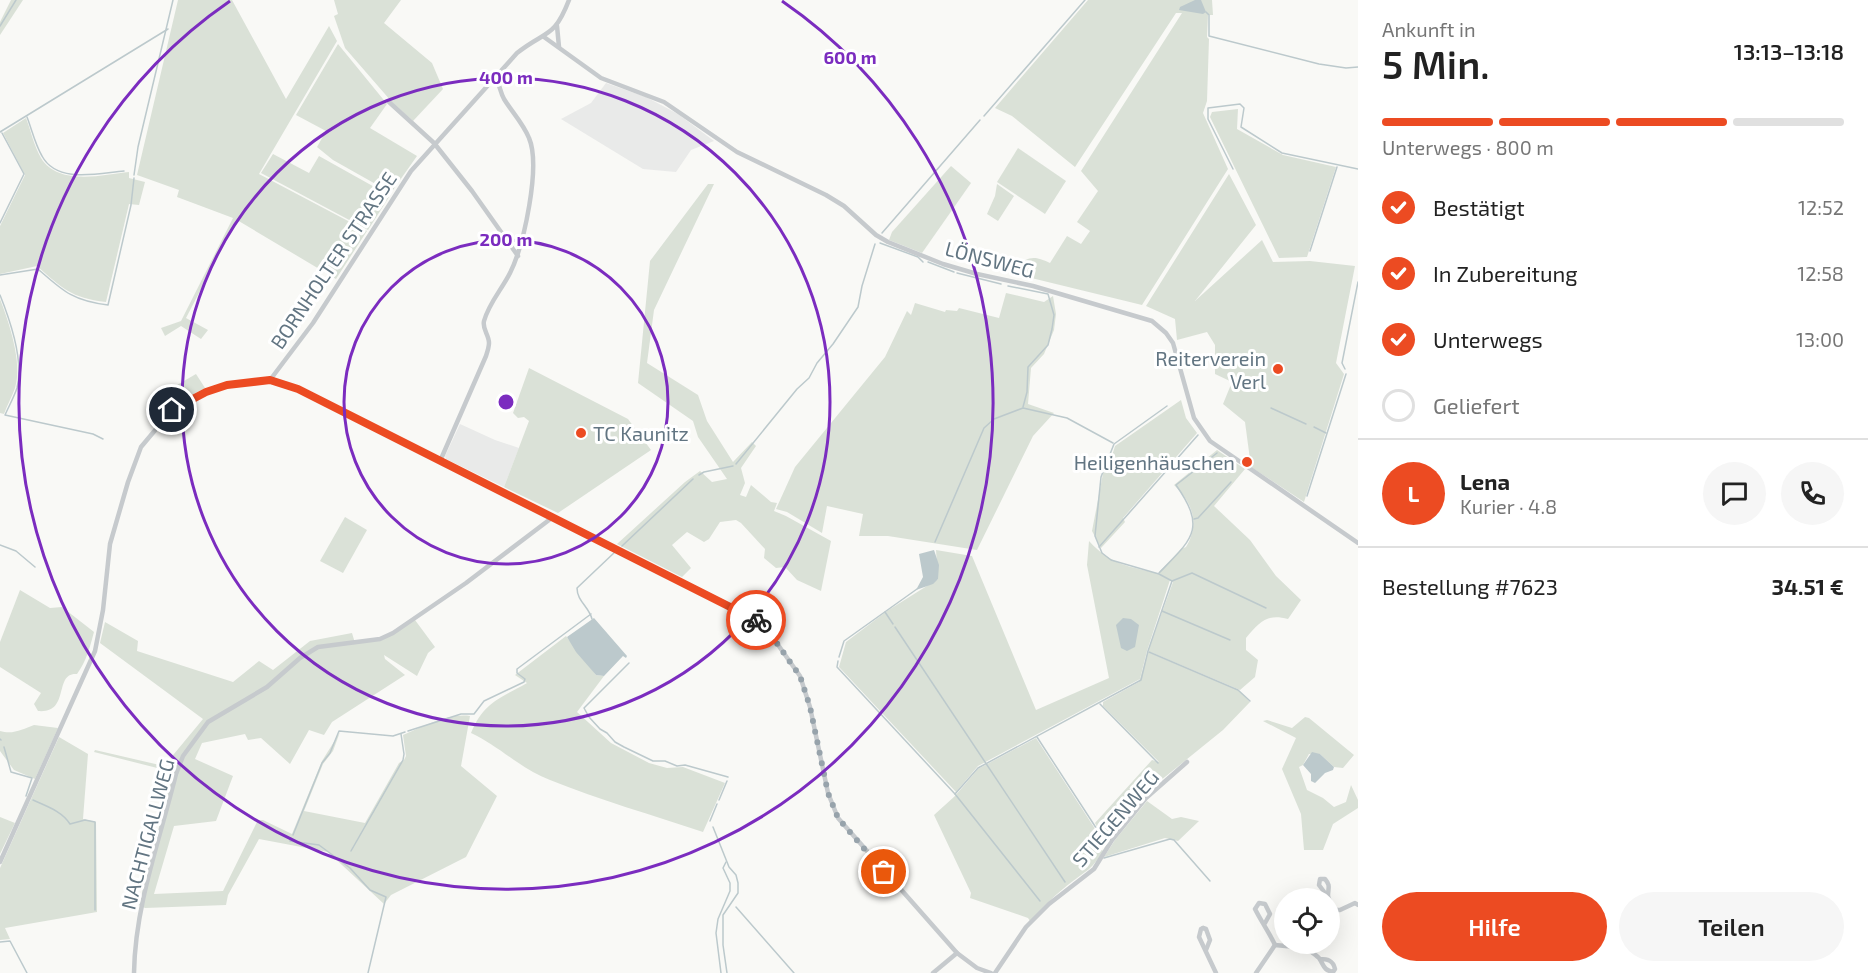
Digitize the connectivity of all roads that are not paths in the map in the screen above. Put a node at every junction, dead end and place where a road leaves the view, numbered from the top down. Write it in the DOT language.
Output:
graph roads {
  1 [pos="569,0"];
  2 [pos="557,26"];
  3 [pos="544,37"];
  4 [pos="560,46"];
  5 [pos="495,78"];
  6 [pos="389,102"];
  7 [pos="434,143"];
  8 [pos="518,256"];
  9 [pos="270,380"];
  10 [pos="441,459"];
  11 [pos="554,517"];
  12 [pos="1358,543"];
  13 [pos="1187,762"];
  14 [pos="0,862"];
  15 [pos="1358,905"];
  16 [pos="1340,910"];
  17 [pos="1265,922"];
  18 [pos="1274,943"];
  19 [pos="1274,946"];
  20 [pos="1206,950"];
  21 [pos="957,953"];
  22 [pos="1315,954"];
  23 [pos="1320,959"];
  24 [pos="134,973"];
  25 [pos="933,973"];
  26 [pos="993,973"];
  27 [pos="1216,973"];
  28 [pos="1256,973"];
  1 -- 2 [label="street, BORNHOLTER STRASSE"];
  2 -- 3 [label="street, BORNHOLTER STRASSE"];
  2 -- 4 [label="street"];
  3 -- 4 [label="street, LÖNSWEG"];
  3 -- 5 [label="street, BORNHOLTER STRASSE"];
  4 -- 12 [label="street, LÖNSWEG"];
  5 -- 7 [label="street, BORNHOLTER STRASSE"];
  5 -- 8 [label="street"];
  6 -- 7 [label="street"];
  7 -- 8 [label="street"];
  7 -- 9 [label="street, BORNHOLTER STRASSE"];
  8 -- 10 [label="street"];
  9 -- 10 [label="street"];
  9 -- 14 [label="street"];
  10 -- 11 [label="street"];
  11 -- 21 [label="street"];
  11 -- 24 [label="street, NACHTIGALLWEG"];
  13 -- 26 [label="street, STIEGENWEG"];
  15 -- 16 [label="street"];
  17 -- 18 [label="street"];
  19 -- 28 [label="street"];
  20 -- 27 [label="street"];
  21 -- 25 [label="street"];
  21 -- 26 [label="street"];
  22 -- 23 [label="street"];
}
